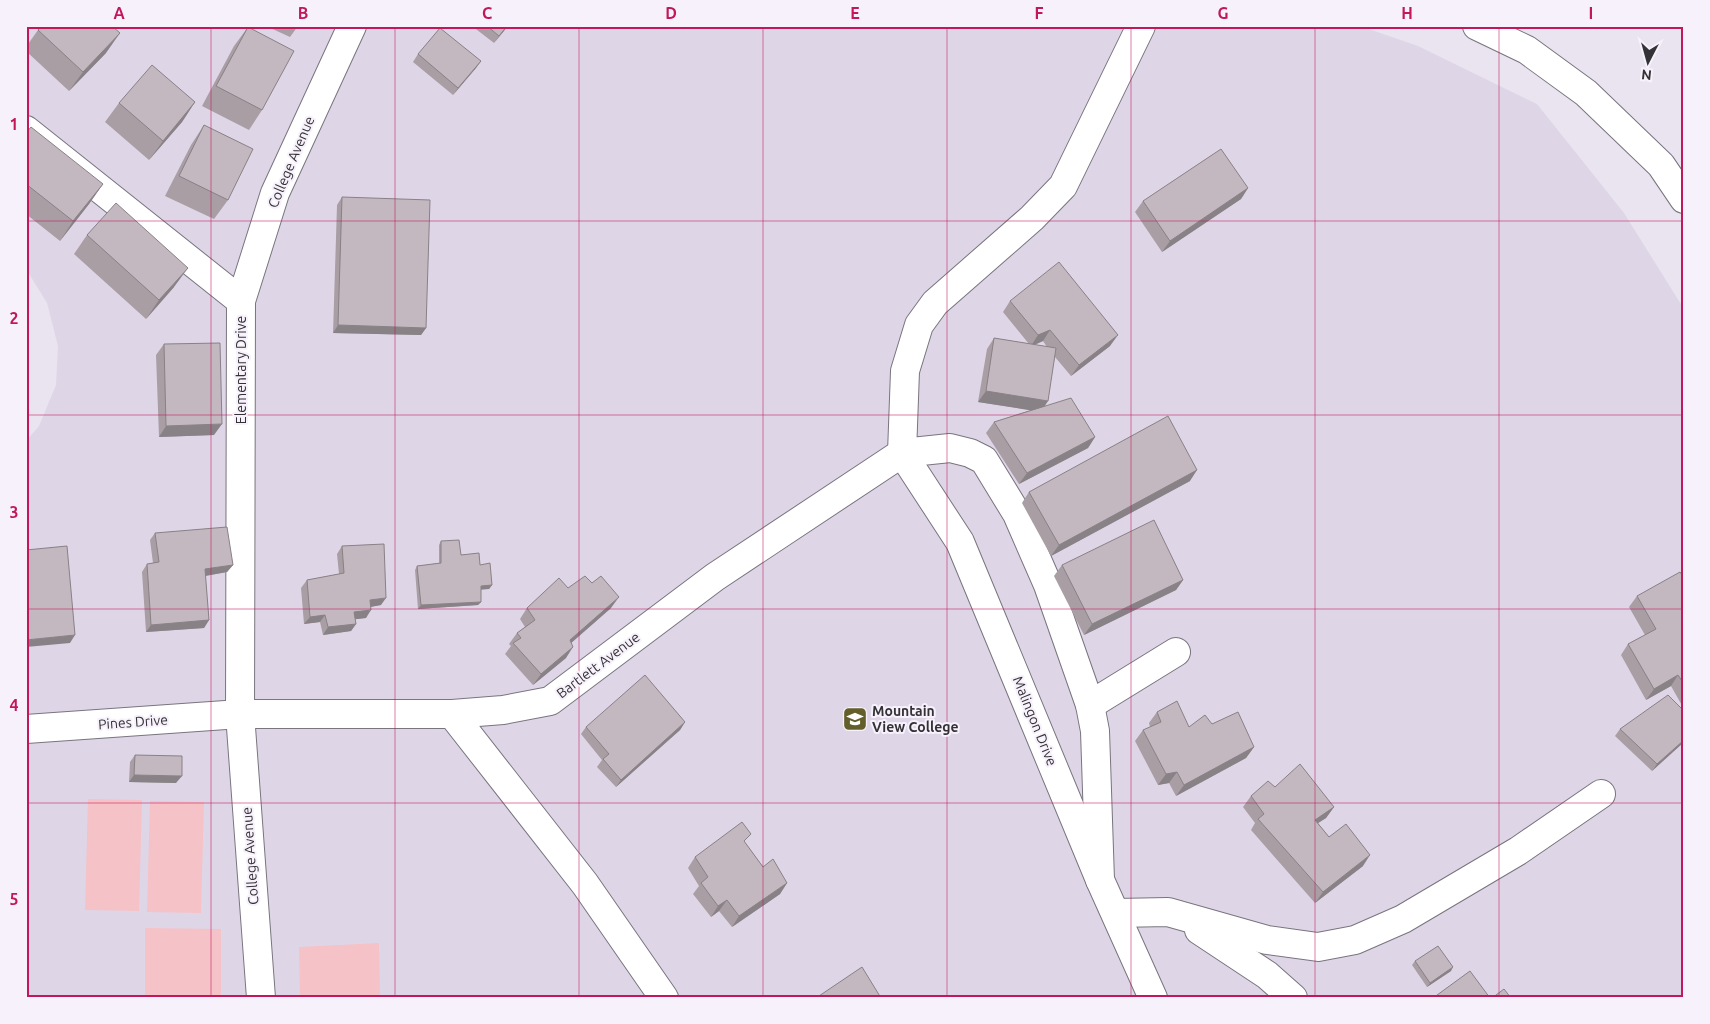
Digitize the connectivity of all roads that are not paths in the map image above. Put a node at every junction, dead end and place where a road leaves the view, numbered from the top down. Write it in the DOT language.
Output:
graph roads {
  1 [pos="352,26"];
  2 [pos="1140,26"];
  3 [pos="1477,26"];
  4 [pos="26,130"];
  5 [pos="1684,200"];
  6 [pos="241,301"];
  7 [pos="902,453"];
  8 [pos="1176,652"];
  9 [pos="1090,705"];
  10 [pos="240,714"];
  11 [pos="452,714"];
  12 [pos="26,729"];
  13 [pos="1601,794"];
  14 [pos="1100,880"];
  15 [pos="1168,912"];
  16 [pos="1116,913"];
  17 [pos="260,998"];
  18 [pos="664,998"];
  19 [pos="1153,998"];
  20 [pos="1293,998"];
  1 -- 6 [label="street, College Avenue"];
  2 -- 7 [label="street"];
  3 -- 5 [label="street"];
  4 -- 6 [label="street, Elementary Drive"];
  6 -- 10 [label="street, Elementary Drive"];
  7 -- 9 [label="street"];
  7 -- 11 [label="street, Bartlett Avenue"];
  7 -- 14 [label="street, Malingon Drive"];
  8 -- 9 [label="street"];
  9 -- 14 [label="street"];
  10 -- 11 [label="street, Bartlett Avenue"];
  10 -- 12 [label="street, Pines Drive"];
  10 -- 17 [label="street, College Avenue"];
  11 -- 18 [label="street"];
  13 -- 15 [label="street"];
  14 -- 16 [label="street, Malingon Drive"];
  15 -- 16 [label="street"];
  15 -- 20 [label="street"];
  16 -- 19 [label="street, Malingon Drive"];
}
